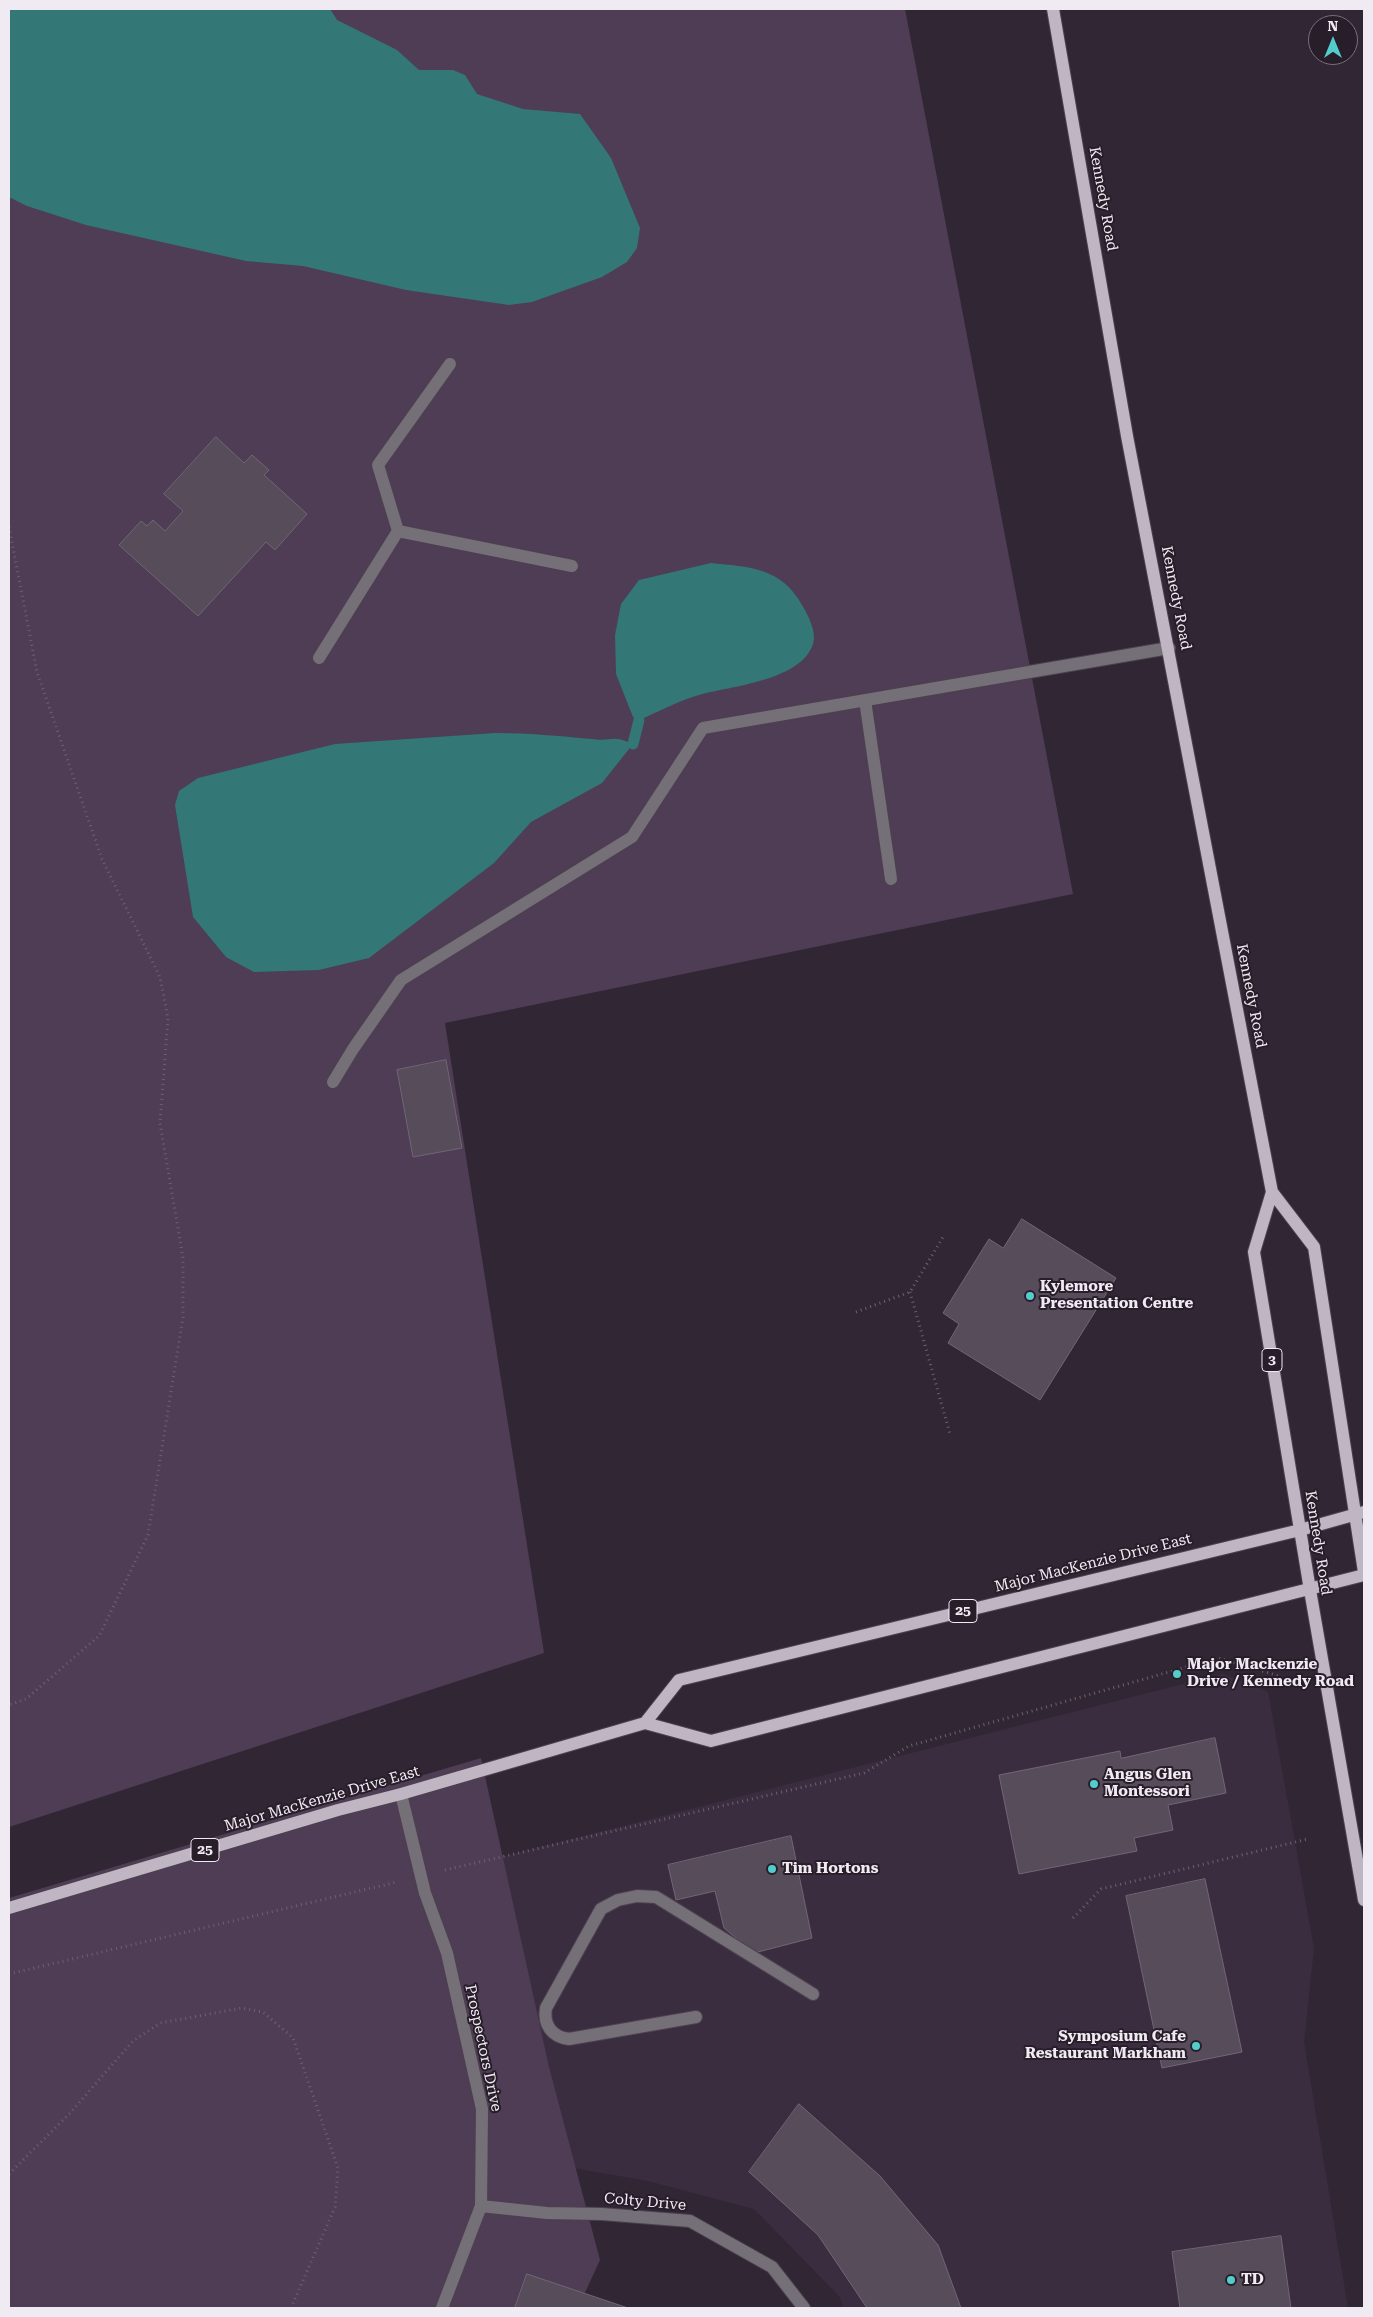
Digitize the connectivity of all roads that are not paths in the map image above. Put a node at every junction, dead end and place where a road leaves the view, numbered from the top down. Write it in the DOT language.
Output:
graph roads {
  1 [pos="1053,9"];
  2 [pos="450,364"];
  3 [pos="398,531"];
  4 [pos="572,566"];
  5 [pos="1169,648"];
  6 [pos="318,658"];
  7 [pos="865,700"];
  8 [pos="891,879"];
  9 [pos="333,1082"];
  10 [pos="1272,1192"];
  11 [pos="1360,1513"];
  12 [pos="1300,1530"];
  13 [pos="1364,1574"];
  14 [pos="1310,1590"];
  15 [pos="645,1723"];
  16 [pos="401,1794"];
  17 [pos="1364,1900"];
  18 [pos="9,1908"];
  19 [pos="813,1994"];
  20 [pos="696,2017"];
  21 [pos="481,2206"];
  22 [pos="442,2308"];
  23 [pos="804,2308"];
  1 -- 5 [label="main road, Kennedy Road / 3"];
  2 -- 3 [label="street"];
  3 -- 4 [label="street"];
  3 -- 6 [label="street"];
  5 -- 7 [label="street"];
  5 -- 10 [label="main road, Kennedy Road / 3"];
  7 -- 8 [label="street"];
  7 -- 9 [label="street"];
  10 -- 11 [label="main road, Kennedy Road / 3"];
  10 -- 12 [label="main road, Kennedy Road / 3"];
  11 -- 12 [label="main road, Major MacKenzie Drive East / 25"];
  11 -- 13 [label="main road, Kennedy Road / 3"];
  12 -- 14 [label="main road, Kennedy Road / 3"];
  12 -- 15 [label="main road, Major MacKenzie Drive East / 25"];
  13 -- 14 [label="main road"];
  14 -- 15 [label="main road"];
  14 -- 17 [label="main road, Kennedy Road / 3"];
  15 -- 16 [label="main road, Major MacKenzie Drive East / 25"];
  16 -- 18 [label="main road, Major MacKenzie Drive East / 25"];
  16 -- 21 [label="street, Prospectors Drive"];
  19 -- 20 [label="street"];
  21 -- 22 [label="street, Prospectors Drive"];
  21 -- 23 [label="street, Colty Drive"];
}
